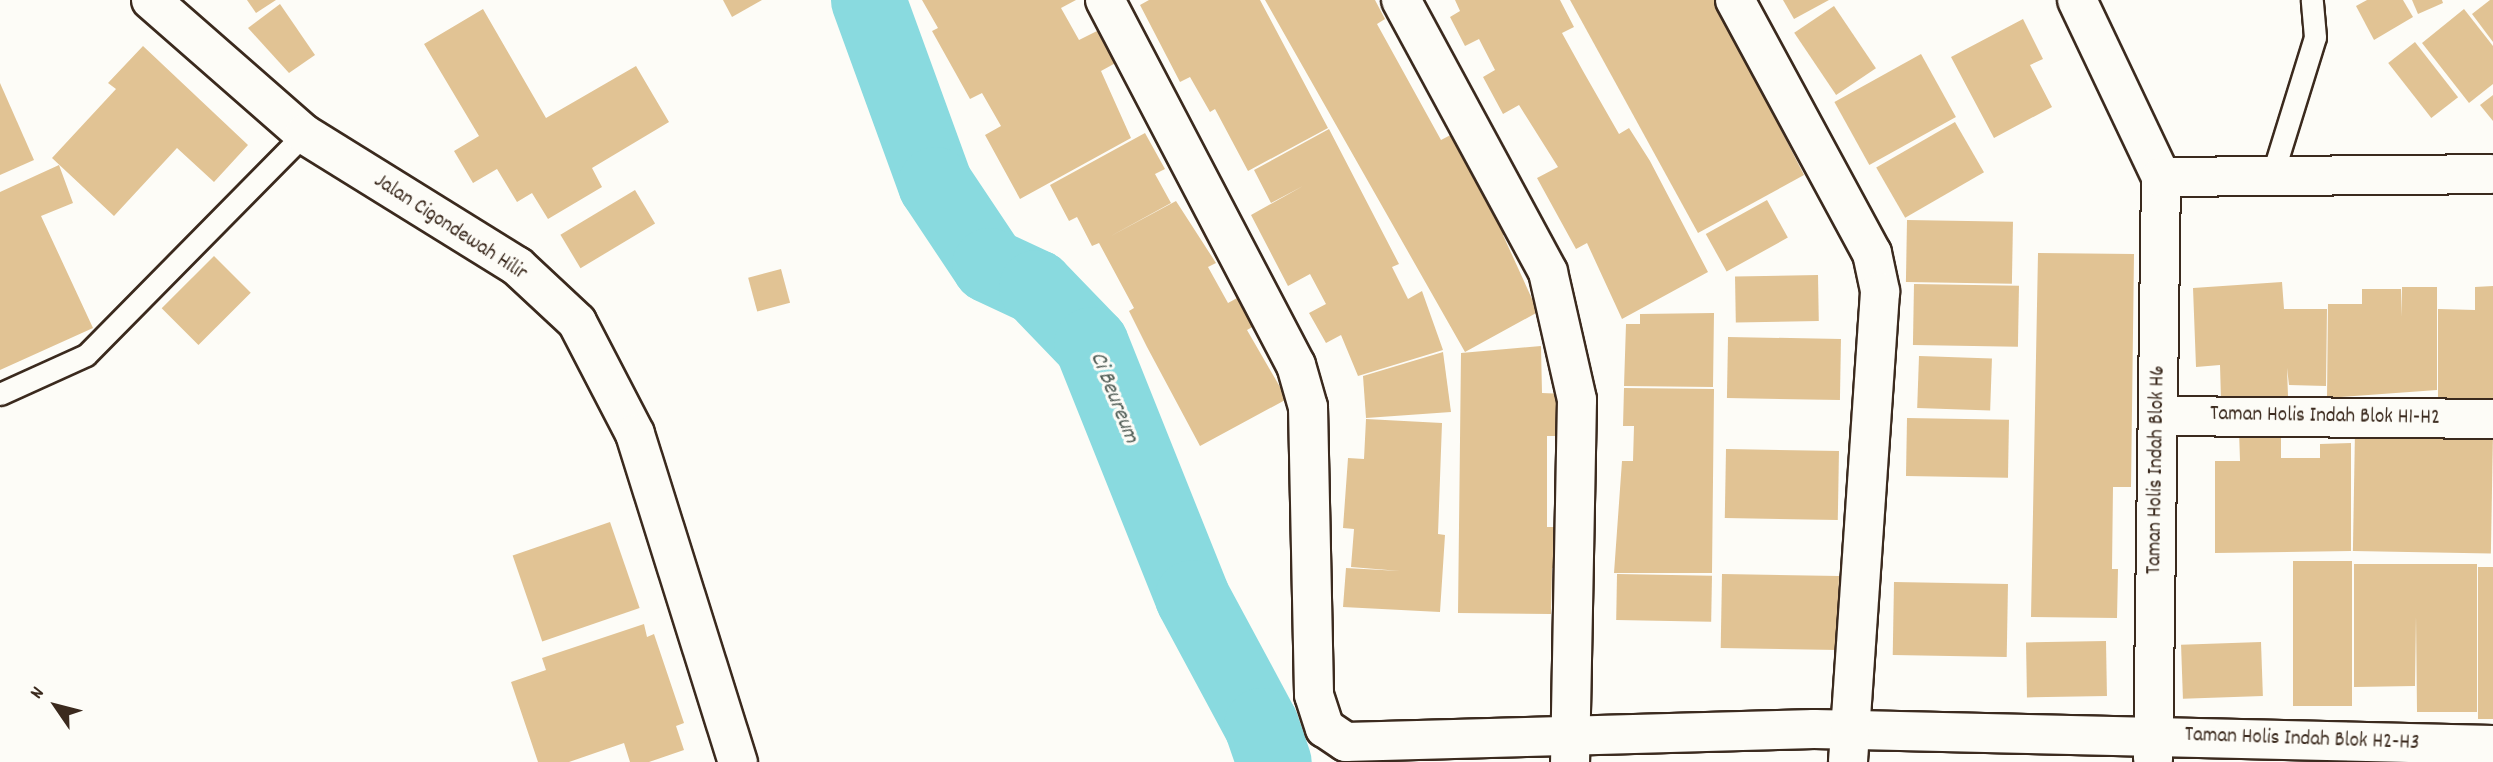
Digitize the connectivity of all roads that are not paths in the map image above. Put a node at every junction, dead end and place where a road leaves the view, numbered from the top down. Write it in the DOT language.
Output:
graph roads {
  1 [pos="151,0"];
  2 [pos="1105,0"];
  3 [pos="1401,0"];
  4 [pos="1735,0"];
  5 [pos="2077,0"];
  6 [pos="2312,0"];
  7 [pos="304,134"];
  8 [pos="2491,174"];
  9 [pos="2272,176"];
  10 [pos="2161,177"];
  11 [pos="0,394"];
  12 [pos="2158,416"];
  13 [pos="2493,419"];
  14 [pos="2493,745"];
  15 [pos="1848,747"];
  16 [pos="2153,749"];
  17 [pos="1570,750"];
  18 [pos="737,762"];
  1 -- 7 [label="street, Jalan Cigondewah Hilir"];
  2 -- 17 [label="street, Taman Holis Indah Blok H2-H3"];
  3 -- 17 [label="street"];
  4 -- 15 [label="street"];
  5 -- 10 [label="street"];
  6 -- 9 [label="lane"];
  7 -- 11 [label="lane"];
  7 -- 18 [label="street, Jalan Cigondewah Hilir"];
  8 -- 9 [label="street"];
  9 -- 10 [label="street"];
  10 -- 12 [label="street, Taman Holis Indah Blok H6"];
  12 -- 13 [label="street, Taman Holis Indah Blok H1-H2"];
  12 -- 16 [label="street, Taman Holis Indah Blok H6"];
  14 -- 16 [label="street, Taman Holis Indah Blok H2-H3"];
  15 -- 16 [label="street, Taman Holis Indah Blok H2-H3"];
  15 -- 17 [label="street, Taman Holis Indah Blok H2-H3"];
}
